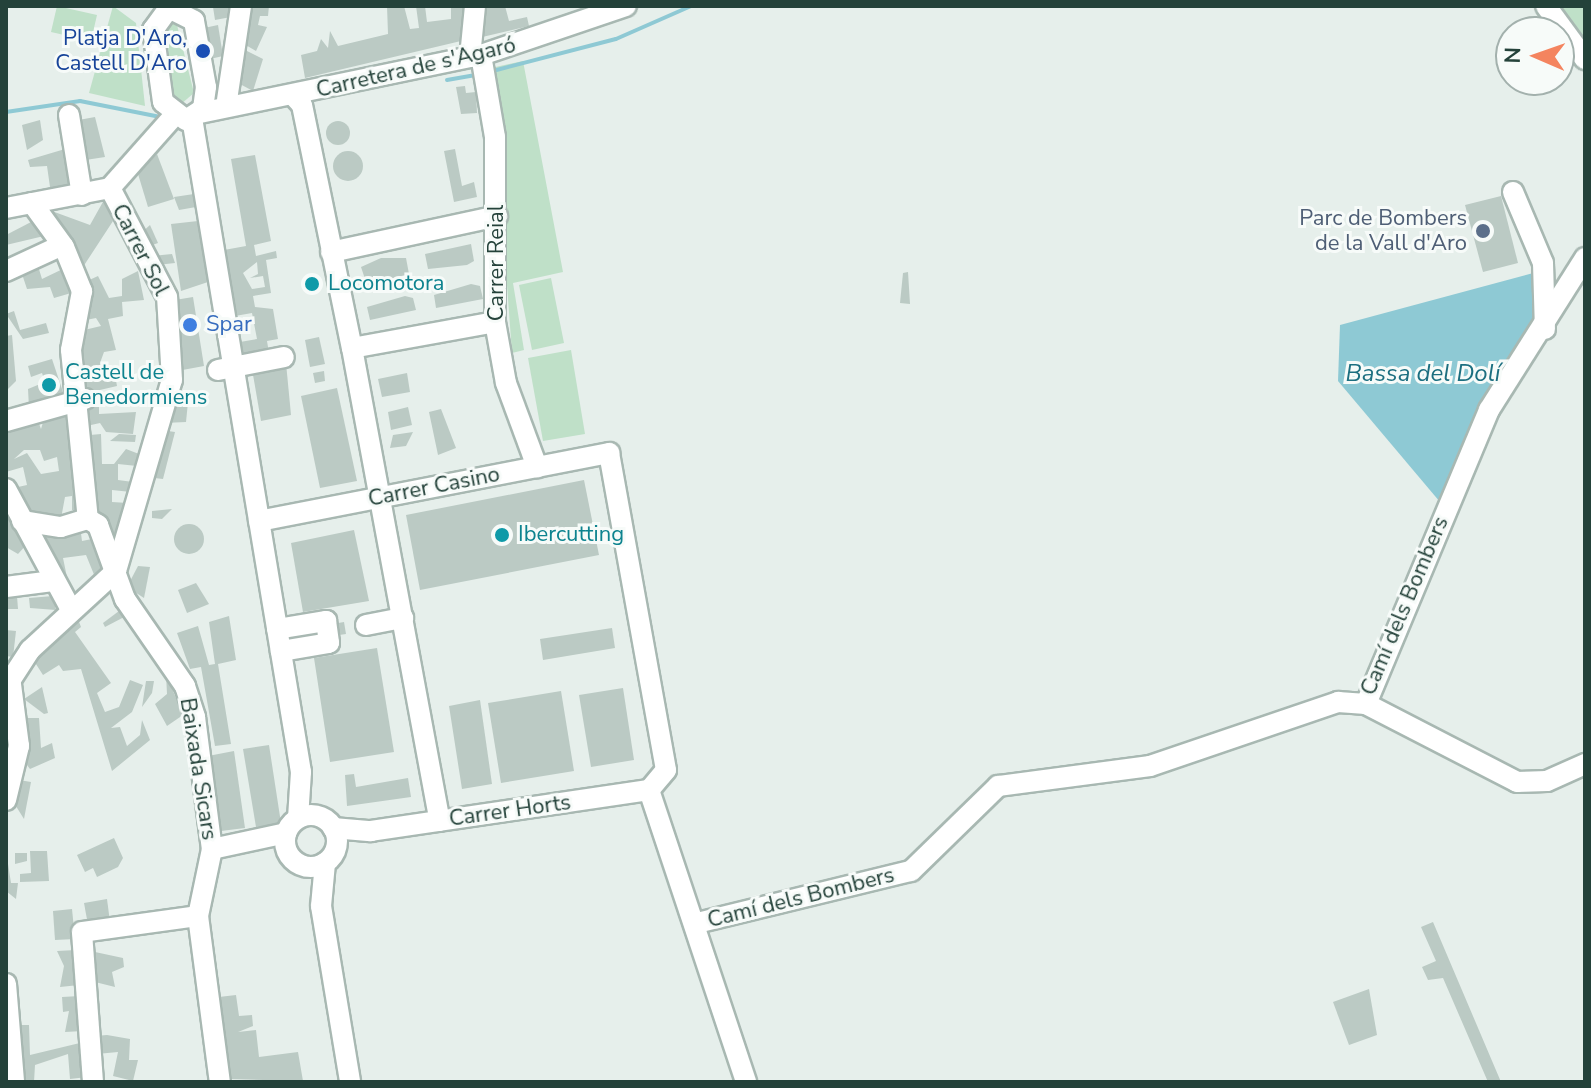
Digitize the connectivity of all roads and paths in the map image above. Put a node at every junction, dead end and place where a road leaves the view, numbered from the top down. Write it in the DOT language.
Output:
graph roads {
  1 [pos="241,6"];
  2 [pos="475,6"];
  3 [pos="626,6"];
  4 [pos="1546,6"];
  5 [pos="169,10"];
  6 [pos="478,59"];
  7 [pos="1585,59"];
  8 [pos="206,87"];
  9 [pos="293,95"];
  10 [pos="234,102"];
  11 [pos="69,115"];
  12 [pos="188,116"];
  13 [pos="110,188"];
  14 [pos="1513,192"];
  15 [pos="82,195"];
  16 [pos="32,203"];
  17 [pos="6,208"];
  18 [pos="497,216"];
  19 [pos="58,247"];
  20 [pos="331,252"];
  21 [pos="1585,258"];
  22 [pos="6,271"];
  23 [pos="495,322"];
  24 [pos="1545,329"];
  25 [pos="352,348"];
  26 [pos="284,357"];
  27 [pos="225,369"];
  28 [pos="83,400"];
  29 [pos="6,421"];
  30 [pos="537,467"];
  31 [pos="6,489"];
  32 [pos="380,497"];
  33 [pos="88,519"];
  34 [pos="22,521"];
  35 [pos="259,521"];
  36 [pos="116,571"];
  37 [pos="53,581"];
  38 [pos="6,587"];
  39 [pos="102,589"];
  40 [pos="125,599"];
  41 [pos="70,608"];
  42 [pos="403,618"];
  43 [pos="366,625"];
  44 [pos="277,629"];
  45 [pos="281,651"];
  46 [pos="8,685"];
  47 [pos="1366,704"];
  48 [pos="1585,764"];
  49 [pos="649,790"];
  50 [pos="6,800"];
  51 [pos="440,821"];
  52 [pos="314,828"];
  53 [pos="249,846"];
  54 [pos="212,849"];
  55 [pos="296,860"];
  56 [pos="325,863"];
  57 [pos="321,906"];
  58 [pos="198,916"];
  59 [pos="697,923"];
  60 [pos="6,984"];
  61 [pos="14,1082"];
  62 [pos="93,1082"];
  63 [pos="220,1082"];
  64 [pos="350,1082"];
  65 [pos="746,1082"];
  1 -- 10 [label="street"];
  2 -- 6 [label="street, Carrer Reial"];
  3 -- 6 [label="street, Carretera de s'Agaró"];
  4 -- 7 [label="street"];
  5 -- 8 [label="street"];
  5 -- 12 [label="street"];
  6 -- 9 [label="street, Carretera de s'Agaró"];
  6 -- 18 [label="street, Carrer Reial"];
  8 -- 10 [label="street"];
  8 -- 12 [label="street"];
  9 -- 10 [label="street, Carretera de s'Agaró"];
  9 -- 20 [label="street"];
  10 -- 12 [label="street, Carretera de s'Agaró"];
  11 -- 15 [label="street"];
  12 -- 13 [label="street, Carrer Sol"];
  12 -- 27 [label="street"];
  13 -- 15 [label="street"];
  13 -- 36 [label="street, Carrer Sol"];
  14 -- 24 [label="street"];
  15 -- 16 [label="street"];
  16 -- 17 [label="street"];
  16 -- 19 [label="street"];
  18 -- 20 [label="street"];
  18 -- 23 [label="street, Carrer Reial"];
  19 -- 22 [label="street"];
  19 -- 28 [label="street"];
  20 -- 25 [label="street"];
  21 -- 24 [label="street, Camí dels Bombers"];
  23 -- 25 [label="street"];
  23 -- 30 [label="street, Carrer Reial"];
  24 -- 47 [label="street, Camí dels Bombers"];
  25 -- 32 [label="street"];
  26 -- 27 [label="street"];
  27 -- 35 [label="street"];
  28 -- 29 [label="street"];
  28 -- 33 [label="street"];
  30 -- 32 [label="street, Carrer Casino"];
  30 -- 49 [label="street, Carrer Casino"];
  31 -- 34 [label="street"];
  32 -- 35 [label="street, Carrer Casino"];
  32 -- 42 [label="street"];
  33 -- 34 [label="street"];
  33 -- 36 [label="street, Baixada Sicars"];
  34 -- 37 [label="street"];
  35 -- 44 [label="street"];
  36 -- 39 [label="street, Carrer Sol"];
  36 -- 40 [label="street, Baixada Sicars"];
  37 -- 38 [label="street"];
  37 -- 41 [label="street"];
  39 -- 40 [label="street"];
  39 -- 41 [label="street"];
  40 -- 54 [label="street, Baixada Sicars"];
  41 -- 46 [label="street"];
  42 -- 43 [label="street"];
  42 -- 51 [label="street"];
  44 -- 45 [label="street"];
  44 -- 45 [label="street"];
  45 -- 52 [label="street"];
  46 -- 50 [label="street"];
  47 -- 48 [label="street"];
  47 -- 59 [label="street, Camí dels Bombers"];
  49 -- 51 [label="street, Carrer Horts"];
  49 -- 59 [label="street"];
  51 -- 52 [label="street, Carrer Horts"];
  52 -- 53 [label="street, Carrer Horts"];
  52 -- 55 [label="street"];
  52 -- 56 [label="street"];
  53 -- 54 [label="street, Carrer Horts"];
  53 -- 55 [label="street, Carrer Horts"];
  54 -- 58 [label="street, Baixada Sicars"];
  55 -- 56 [label="street"];
  55 -- 57 [label="street"];
  56 -- 57 [label="street"];
  57 -- 64 [label="street"];
  58 -- 62 [label="street"];
  58 -- 63 [label="street, Baixada Sicars"];
  59 -- 65 [label="street"];
  60 -- 61 [label="street"];
}
